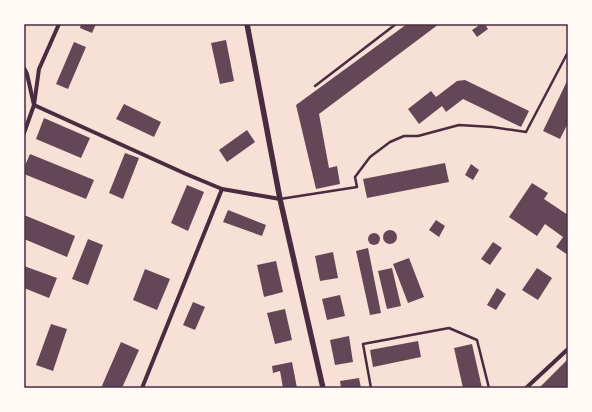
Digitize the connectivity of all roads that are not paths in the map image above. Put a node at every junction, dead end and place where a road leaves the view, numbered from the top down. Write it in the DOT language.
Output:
graph roads {
  1 [pos="59,24"];
  2 [pos="247,24"];
  3 [pos="396,24"];
  4 [pos="568,52"];
  5 [pos="24,68"];
  6 [pos="315,86"];
  7 [pos="34,105"];
  8 [pos="24,134"];
  9 [pos="222,189"];
  10 [pos="280,199"];
  11 [pos="568,349"];
  12 [pos="142,388"];
  13 [pos="323,388"];
  14 [pos="372,388"];
  15 [pos="489,388"];
  16 [pos="526,388"];
  1 -- 7 [label="street"];
  2 -- 10 [label="street"];
  3 -- 6 [label="lane"];
  4 -- 10 [label="lane"];
  5 -- 7 [label="street"];
  7 -- 8 [label="street"];
  7 -- 9 [label="street"];
  9 -- 10 [label="street"];
  9 -- 12 [label="street"];
  10 -- 13 [label="street"];
  11 -- 16 [label="street"];
  14 -- 15 [label="lane"];
}
